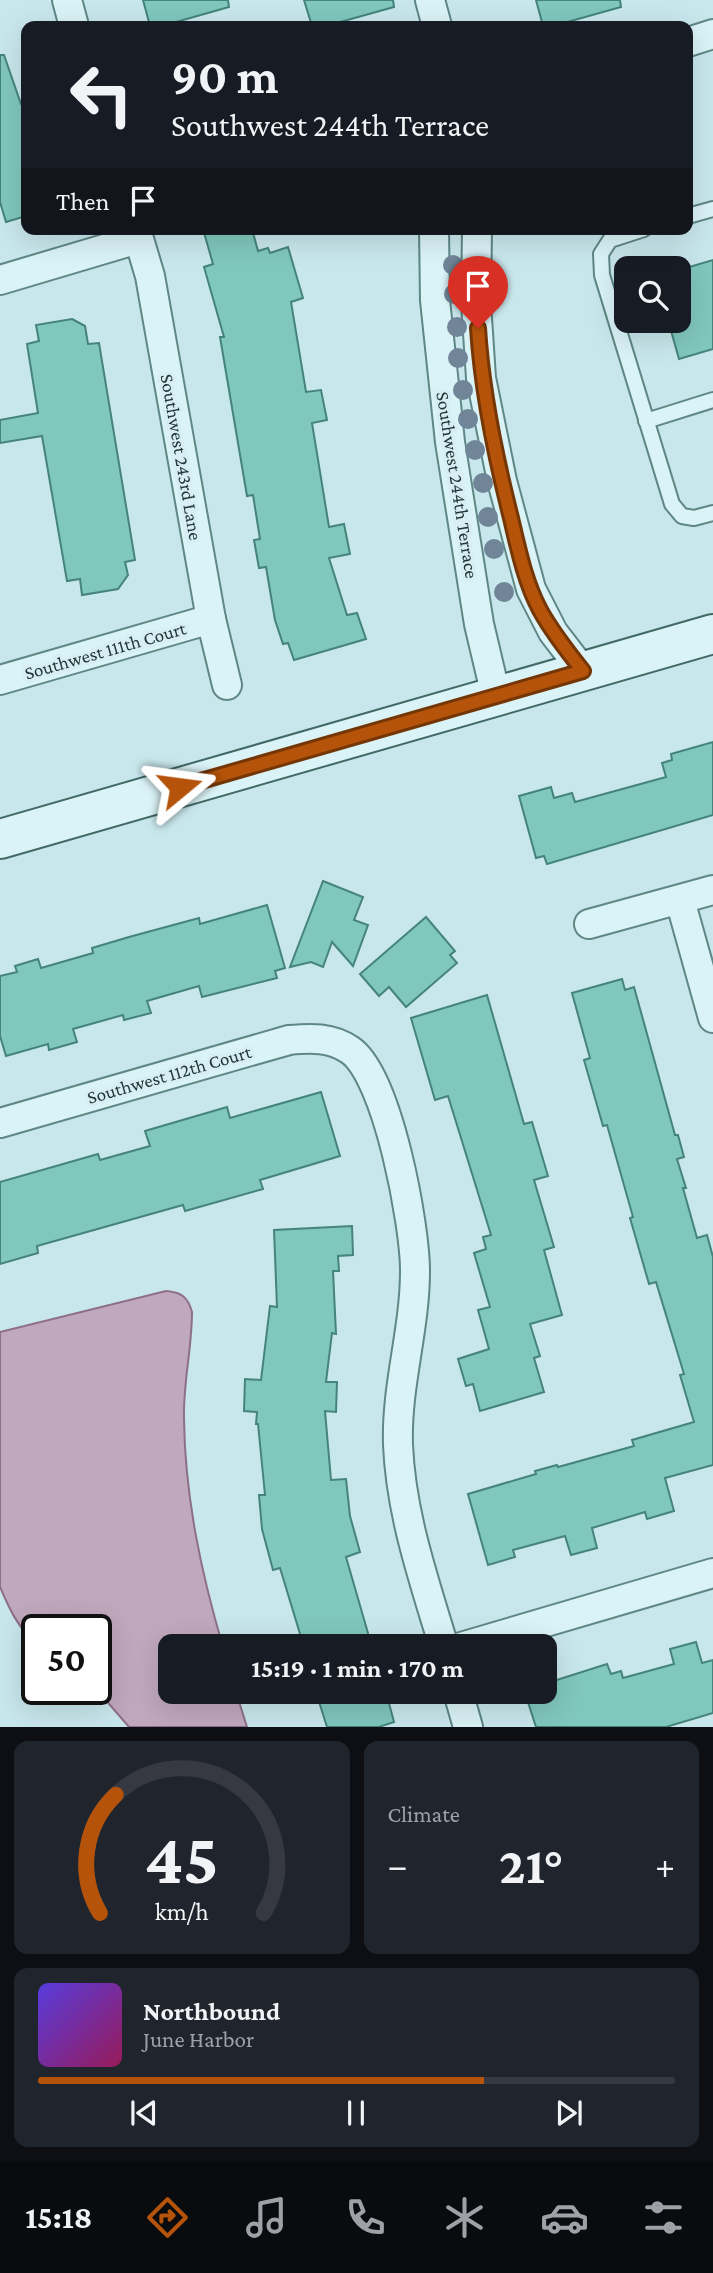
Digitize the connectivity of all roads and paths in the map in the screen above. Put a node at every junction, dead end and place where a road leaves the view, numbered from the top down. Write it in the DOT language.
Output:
graph roads {
  1 [pos="66,0"];
  2 [pos="430,0"];
  3 [pos="73,21"];
  4 [pos="436,21"];
  5 [pos="713,34"];
  6 [pos="693,40"];
  7 [pos="713,209"];
  8 [pos="693,215"];
  9 [pos="134,235"];
  10 [pos="137,235"];
  11 [pos="434,235"];
  12 [pos="477,235"];
  13 [pos="625,235"];
  14 [pos="0,280"];
  15 [pos="713,400"];
  16 [pos="646,421"];
  17 [pos="713,513"];
  18 [pos="211,619"];
  19 [pos="713,634"];
  20 [pos="583,671"];
  21 [pos="0,680"];
  22 [pos="227,685"];
  23 [pos="496,696"];
  24 [pos="0,839"];
  25 [pos="713,890"];
  26 [pos="680,900"];
  27 [pos="589,923"];
  28 [pos="713,1017"];
  29 [pos="0,1123"];
  30 [pos="713,1573"];
  31 [pos="440,1634"];
  32 [pos="505,1634"];
  33 [pos="461,1704"];
  34 [pos="468,1727"];
  1 -- 3 [label="street"];
  2 -- 4 [label="street"];
  5 -- 6 [label="street"];
  7 -- 8 [label="lane"];
  9 -- 14 [label="street"];
  10 -- 18 [label="street, Southwest 243rd Lane"];
  11 -- 23 [label="street, Southwest 244th Terrace"];
  12 -- 20 [label="street, Southwest 244th Terrace"];
  13 -- 16 [label="lane"];
  15 -- 16 [label="lane"];
  16 -- 17 [label="lane"];
  18 -- 21 [label="street, Southwest 111th Court"];
  18 -- 22 [label="street, Southwest 243rd Lane"];
  19 -- 20 [label="main road"];
  20 -- 23 [label="main road"];
  23 -- 24 [label="main road"];
  25 -- 26 [label="street"];
  26 -- 27 [label="street"];
  26 -- 28 [label="street"];
  29 -- 31 [label="street, Southwest 112th Court"];
  30 -- 32 [label="street"];
  33 -- 34 [label="street"];
}
